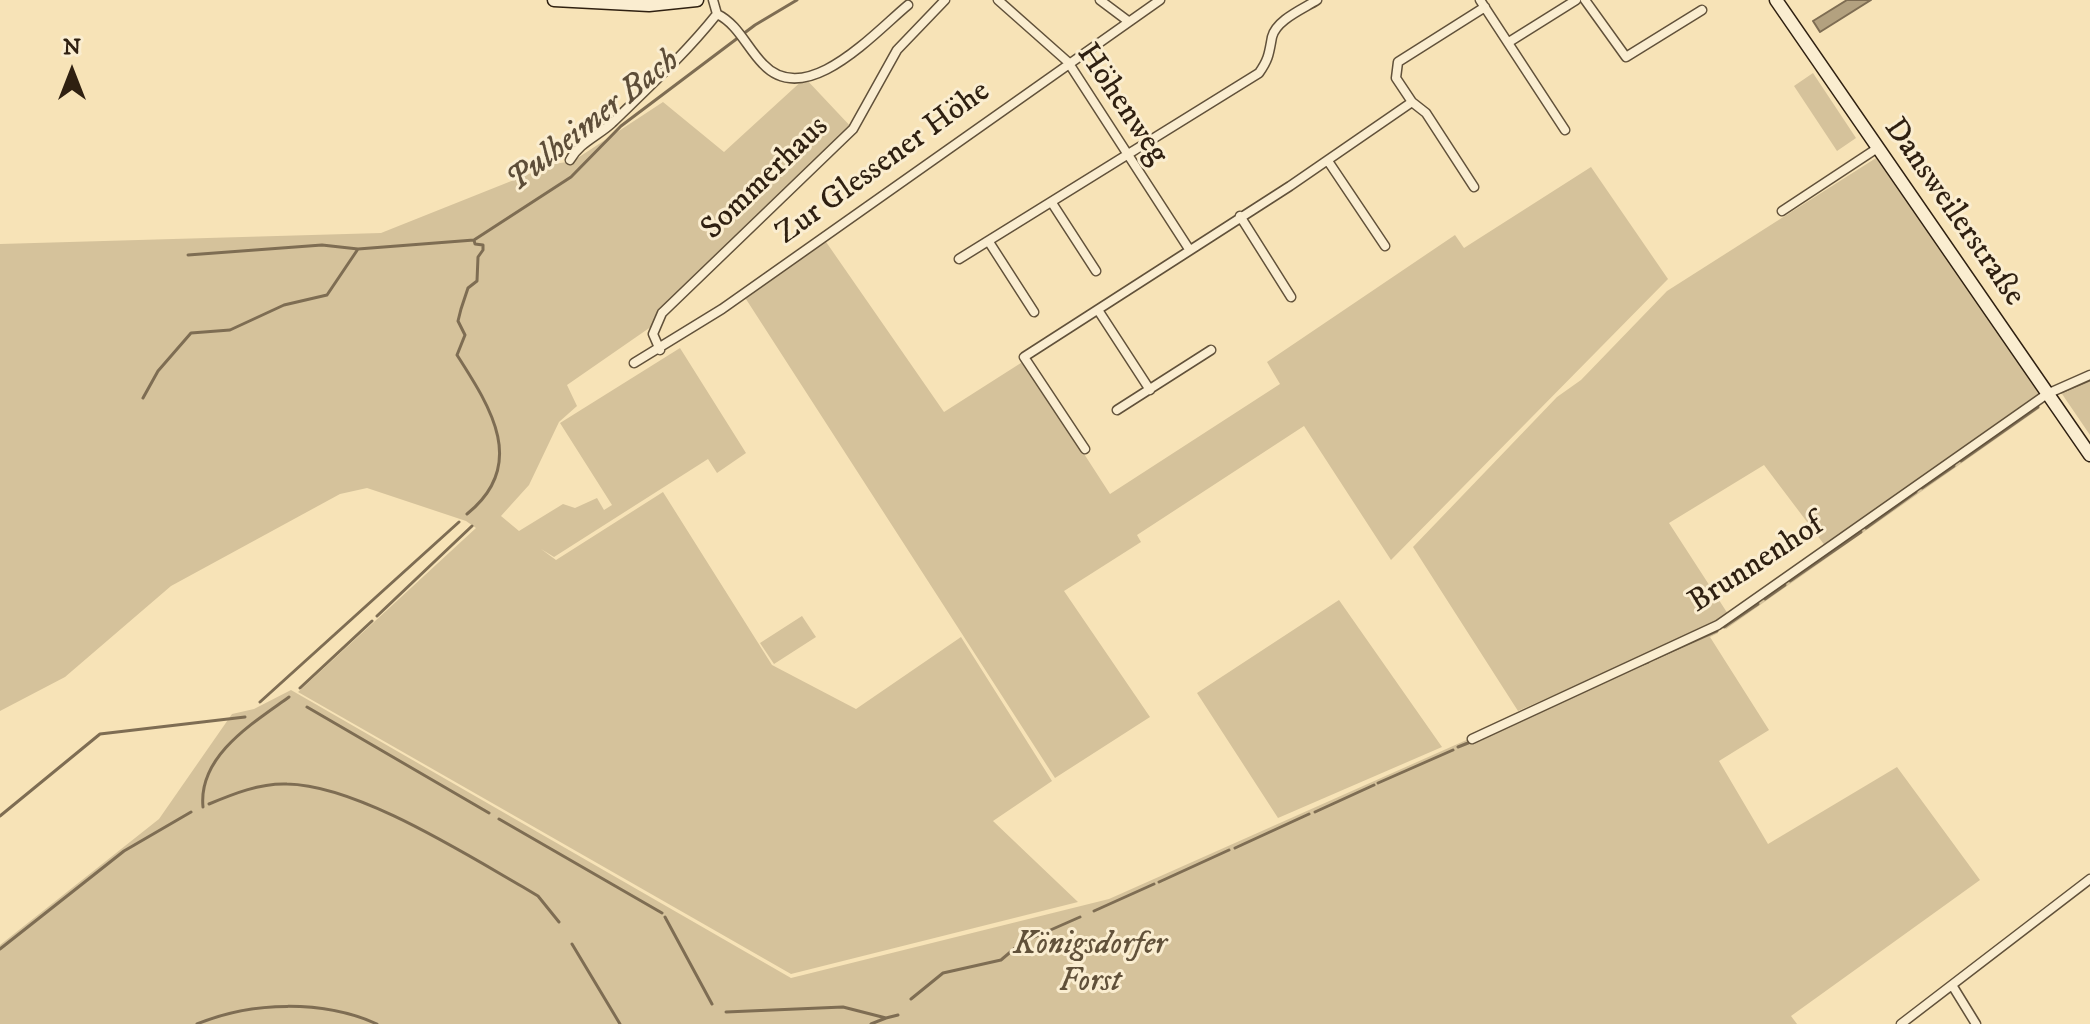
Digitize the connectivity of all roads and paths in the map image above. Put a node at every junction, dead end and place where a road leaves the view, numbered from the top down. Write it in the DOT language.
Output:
graph roads {
  1 [pos="554,0"];
  2 [pos="697,0"];
  3 [pos="713,0"];
  4 [pos="945,0"];
  5 [pos="998,0"];
  6 [pos="1100,0"];
  7 [pos="1160,0"];
  8 [pos="1317,0"];
  9 [pos="1576,0"];
  10 [pos="1585,0"];
  11 [pos="1776,0"];
  12 [pos="1482,4"];
  13 [pos="908,5"];
  14 [pos="1702,10"];
  15 [pos="717,14"];
  16 [pos="1128,21"];
  17 [pos="1509,42"];
  18 [pos="1068,62"];
  19 [pos="1412,102"];
  20 [pos="1565,130"];
  21 [pos="1876,149"];
  22 [pos="1128,156"];
  23 [pos="570,160"];
  24 [pos="1328,161"];
  25 [pos="1474,187"];
  26 [pos="1052,203"];
  27 [pos="1782,211"];
  28 [pos="1240,216"];
  29 [pos="989,242"];
  30 [pos="1385,246"];
  31 [pos="1189,249"];
  32 [pos="959,259"];
  33 [pos="1096,271"];
  34 [pos="1291,297"];
  35 [pos="1098,310"];
  36 [pos="1034,312"];
  37 [pos="660,350"];
  38 [pos="1211,350"];
  39 [pos="634,363"];
  40 [pos="2090,375"];
  41 [pos="1150,390"];
  42 [pos="2047,394"];
  43 [pos="1117,410"];
  44 [pos="1085,449"];
  45 [pos="2090,455"];
  46 [pos="1472,739"];
  47 [pos="2090,879"];
  48 [pos="1952,985"];
  49 [pos="1901,1024"];
  50 [pos="1976,1024"];
  1 -- 2 [label="main road"];
  3 -- 15 [label="street"];
  4 -- 37 [label="street, Sommerhaus"];
  5 -- 18 [label="street, Höhenweg"];
  6 -- 16 [label="street"];
  7 -- 16 [label="street, Zur Glessener Höhe"];
  8 -- 22 [label="street"];
  9 -- 17 [label="street"];
  10 -- 14 [label="street"];
  11 -- 21 [label="main road, Dansweilerstraße"];
  12 -- 17 [label="street"];
  12 -- 19 [label="street"];
  13 -- 15 [label="street"];
  15 -- 23 [label="street"];
  16 -- 18 [label="street, Zur Glessener Höhe"];
  17 -- 20 [label="street"];
  18 -- 22 [label="street, Höhenweg"];
  18 -- 37 [label="street, Zur Glessener Höhe"];
  19 -- 24 [label="street"];
  19 -- 25 [label="street"];
  21 -- 27 [label="street"];
  21 -- 42 [label="main road, Dansweilerstraße"];
  22 -- 26 [label="street"];
  22 -- 31 [label="street, Höhenweg"];
  24 -- 28 [label="street"];
  24 -- 30 [label="street"];
  26 -- 29 [label="street"];
  26 -- 33 [label="street"];
  28 -- 31 [label="street"];
  28 -- 34 [label="street"];
  29 -- 32 [label="street"];
  29 -- 36 [label="street"];
  31 -- 35 [label="street"];
  35 -- 41 [label="street"];
  35 -- 44 [label="street"];
  37 -- 39 [label="street, Zur Glessener Höhe"];
  38 -- 41 [label="street"];
  40 -- 42 [label="street, Brunnenhof"];
  41 -- 43 [label="street"];
  42 -- 45 [label="main road, Dansweilerstraße"];
  42 -- 46 [label="street, Brunnenhof"];
  47 -- 48 [label="street"];
  48 -- 49 [label="street"];
  48 -- 50 [label="street"];
}
